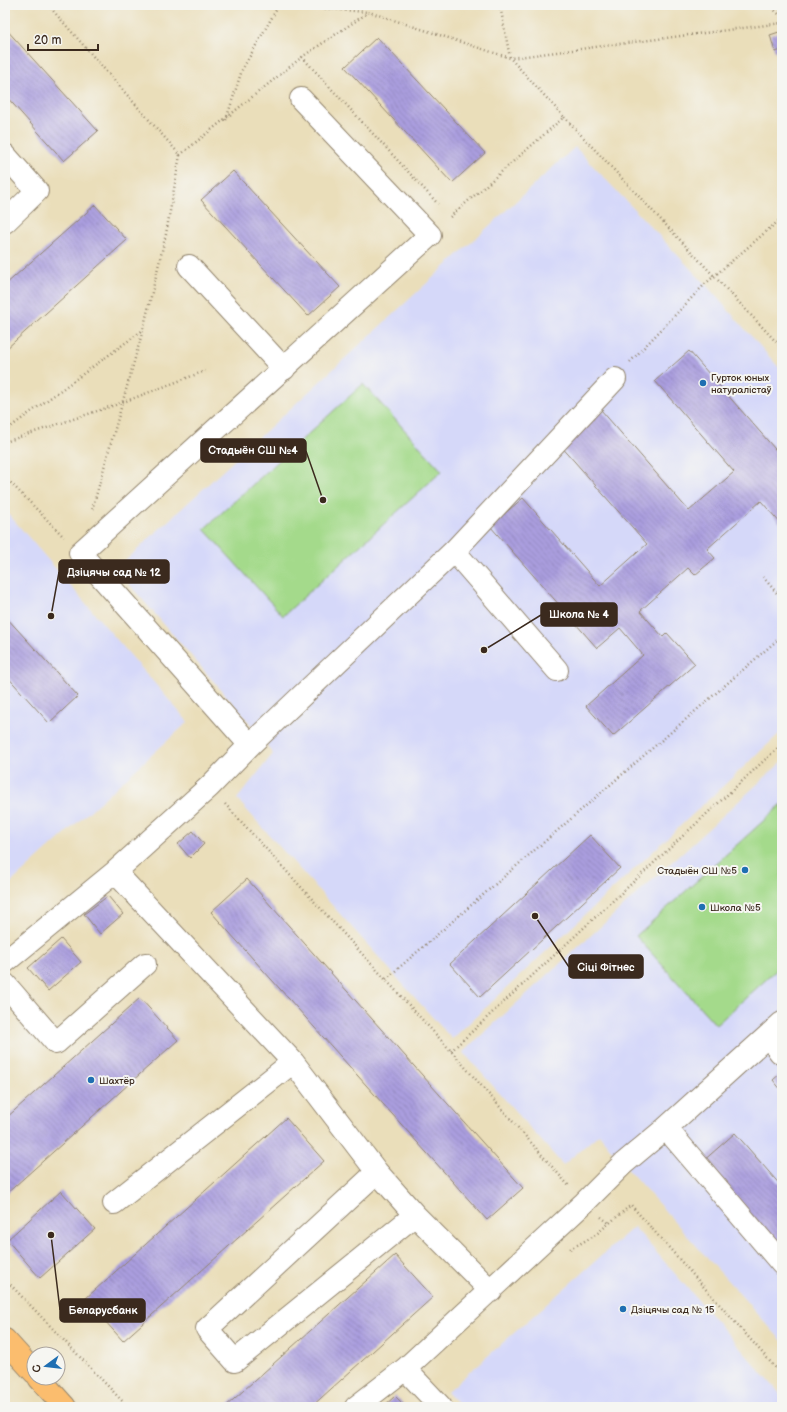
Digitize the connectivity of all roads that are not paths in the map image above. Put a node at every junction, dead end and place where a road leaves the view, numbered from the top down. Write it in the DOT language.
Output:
graph roads {
  1 [pos="301,99"];
  2 [pos="5,155"];
  3 [pos="5,222"];
  4 [pos="189,266"];
  5 [pos="284,368"];
  6 [pos="615,379"];
  7 [pos="454,551"];
  8 [pos="557,670"];
  9 [pos="250,745"];
  10 [pos="115,872"];
  11 [pos="5,962"];
  12 [pos="144,964"];
  13 [pos="5,984"];
  14 [pos="777,1037"];
  15 [pos="293,1062"];
  16 [pos="666,1128"];
  17 [pos="377,1172"];
  18 [pos="114,1203"];
  19 [pos="415,1215"];
  20 [pos="782,1264"];
  21 [pos="491,1291"];
  22 [pos="5,1340"];
  23 [pos="26,1363"];
  24 [pos="405,1369"];
  25 [pos="46,1386"];
  26 [pos="65,1407"];
  27 [pos="356,1407"];
  28 [pos="442,1407"];
  1 -- 5 [label="lane"];
  2 -- 3 [label="lane"];
  4 -- 5 [label="lane"];
  5 -- 9 [label="lane"];
  6 -- 7 [label="lane"];
  7 -- 8 [label="lane"];
  7 -- 9 [label="lane"];
  9 -- 10 [label="lane"];
  10 -- 11 [label="lane"];
  10 -- 15 [label="lane"];
  12 -- 13 [label="lane"];
  14 -- 16 [label="lane"];
  15 -- 17 [label="lane"];
  15 -- 18 [label="lane"];
  16 -- 20 [label="lane"];
  16 -- 21 [label="lane"];
  17 -- 19 [label="lane"];
  17 -- 19 [label="lane"];
  19 -- 21 [label="lane"];
  21 -- 24 [label="lane"];
  22 -- 23 [label="main road"];
  24 -- 27 [label="lane"];
  24 -- 28 [label="lane"];
  25 -- 26 [label="main road"];
}
